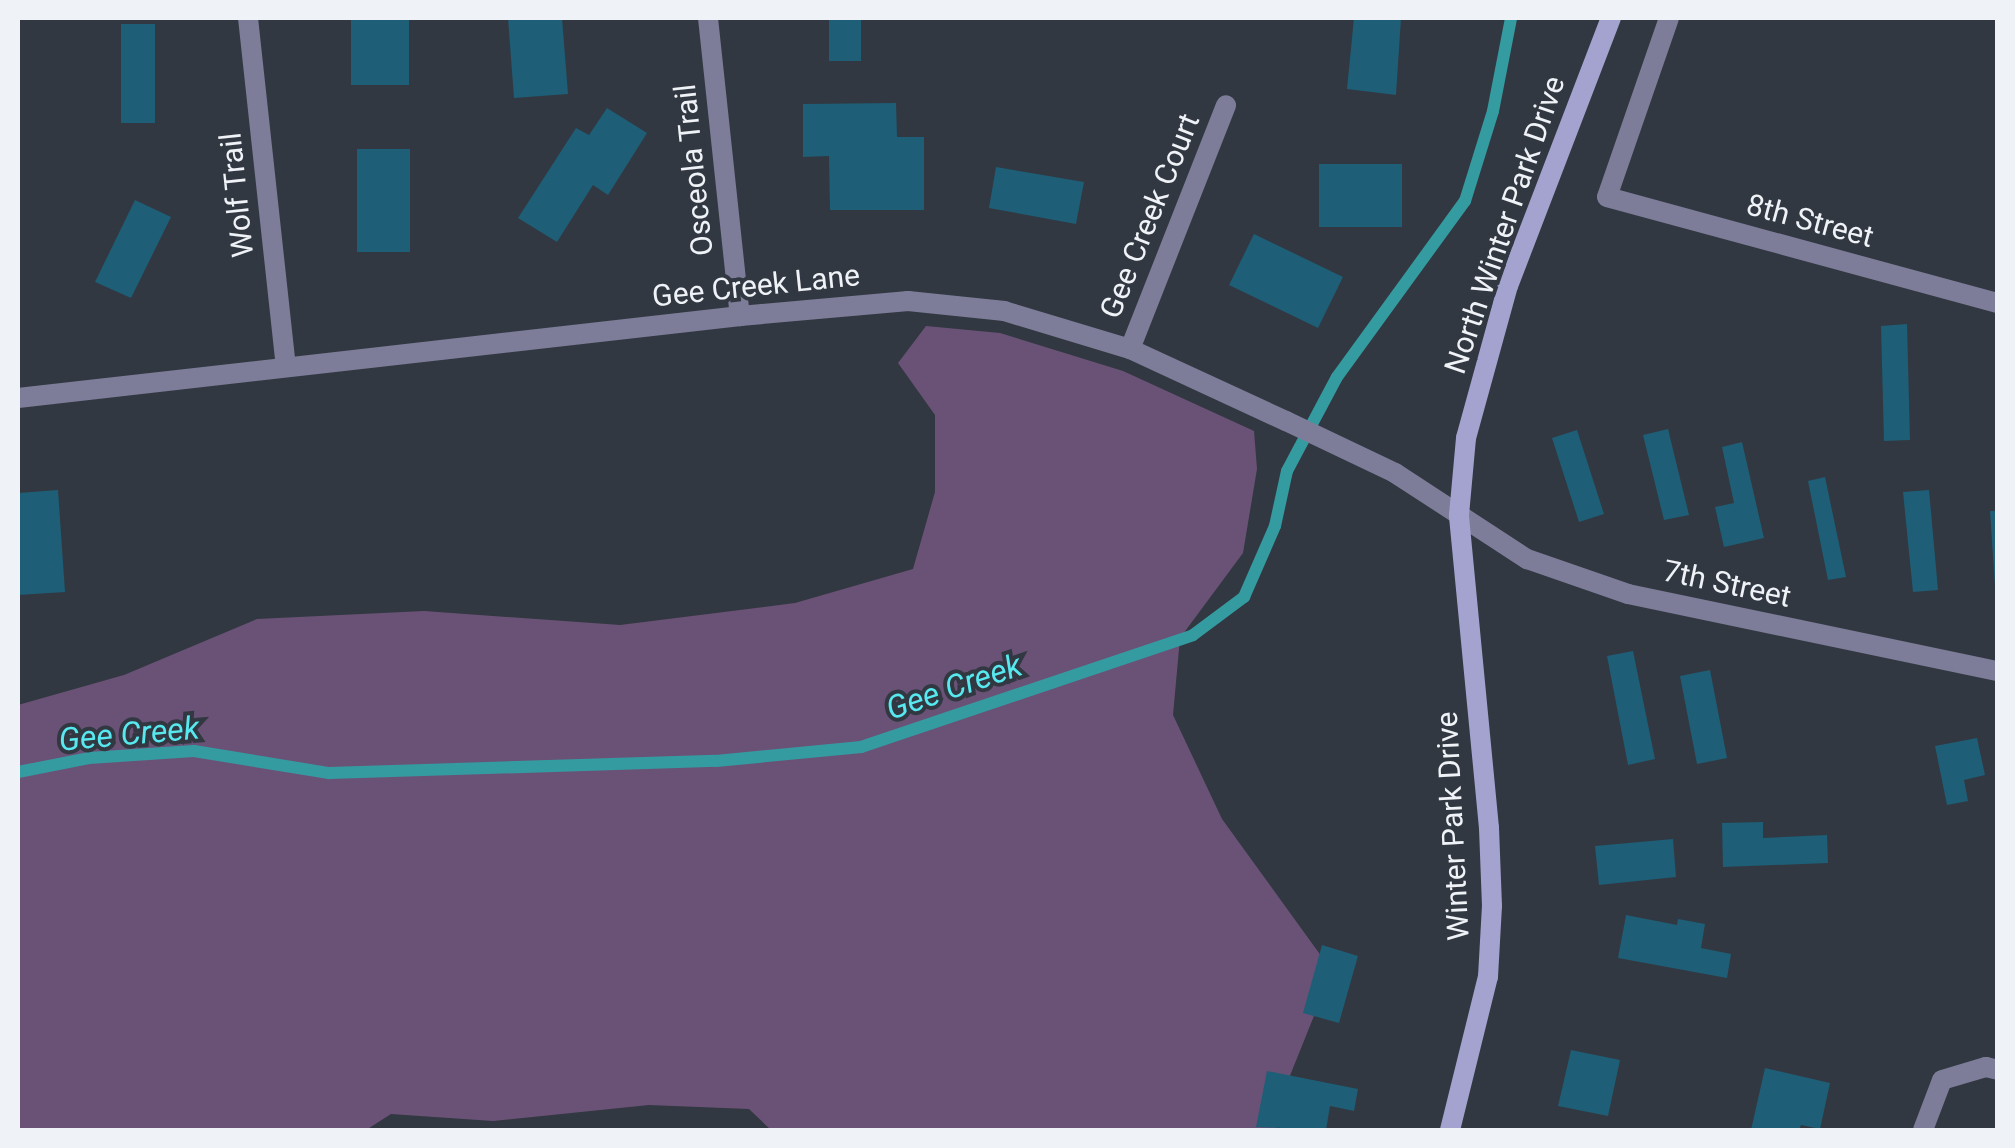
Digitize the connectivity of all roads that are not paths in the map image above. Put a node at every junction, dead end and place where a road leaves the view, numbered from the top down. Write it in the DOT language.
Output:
graph roads {
  1 [pos="248,18"];
  2 [pos="708,18"];
  3 [pos="1612,18"];
  4 [pos="1669,18"];
  5 [pos="1226,105"];
  6 [pos="1998,304"];
  7 [pos="740,316"];
  8 [pos="1130,349"];
  9 [pos="286,366"];
  10 [pos="18,398"];
  11 [pos="1459,514"];
  12 [pos="1998,671"];
  13 [pos="1998,1070"];
  14 [pos="1450,1130"];
  15 [pos="1923,1130"];
  1 -- 9 [label="street, Wolf Trail"];
  2 -- 7 [label="street, Osceola Trail"];
  3 -- 11 [label="street, North Winter Park Drive"];
  4 -- 6 [label="street, 8th Street"];
  5 -- 8 [label="street, Gee Creek Court"];
  7 -- 8 [label="street, Gee Creek Lane"];
  7 -- 9 [label="street, Gee Creek Lane"];
  8 -- 11 [label="street, Gee Creek Lane"];
  9 -- 10 [label="street, Gee Creek Lane"];
  11 -- 12 [label="street, 7th Street"];
  11 -- 14 [label="street, Winter Park Drive"];
  13 -- 15 [label="street"];
}
